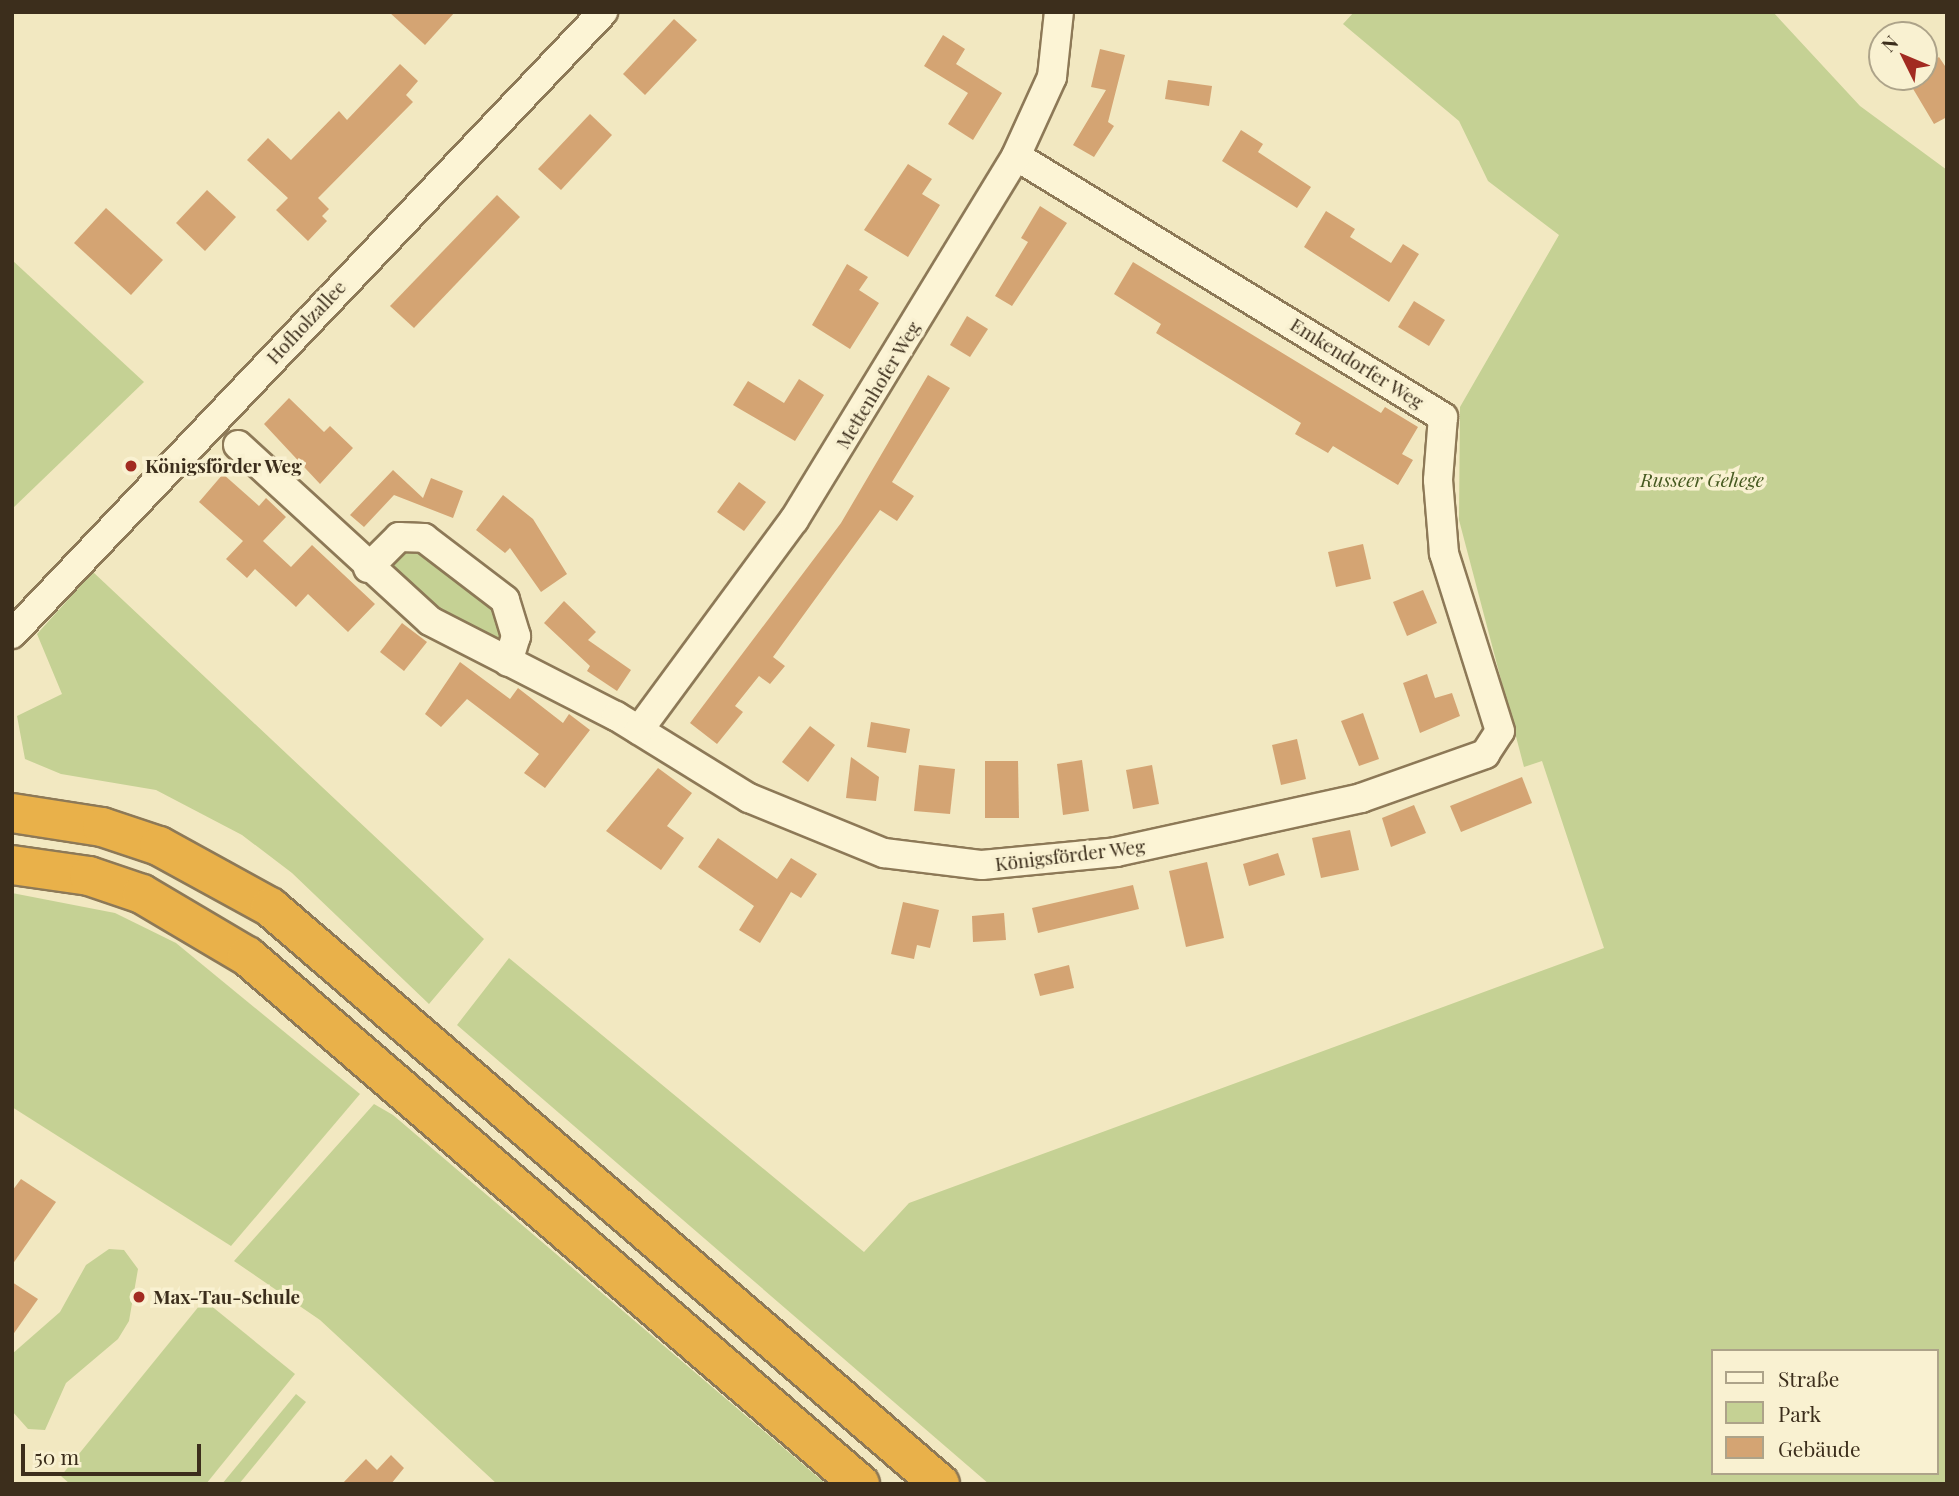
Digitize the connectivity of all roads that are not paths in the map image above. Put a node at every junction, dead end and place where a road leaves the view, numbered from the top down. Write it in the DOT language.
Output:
graph roads {
  1 [pos="603,12"];
  2 [pos="1059,12"];
  3 [pos="1016,156"];
  4 [pos="238,445"];
  5 [pos="368,568"];
  6 [pos="12,634"];
  7 [pos="508,662"];
  8 [pos="639,730"];
  9 [pos="1496,746"];
  10 [pos="12,813"];
  11 [pos="12,864"];
  12 [pos="860,1484"];
  13 [pos="940,1484"];
  1 -- 6 [label="street, Hofholzallee"];
  2 -- 3 [label="street, Mettenhofer Weg"];
  3 -- 8 [label="street, Mettenhofer Weg"];
  3 -- 9 [label="street, Emkendorfer Weg"];
  4 -- 5 [label="street, Königsförder Weg"];
  5 -- 7 [label="street, Königsförder Weg"];
  5 -- 7 [label="street"];
  7 -- 8 [label="street, Königsförder Weg"];
  8 -- 9 [label="street, Königsförder Weg"];
  10 -- 13 [label="highway"];
  11 -- 12 [label="highway"];
}
